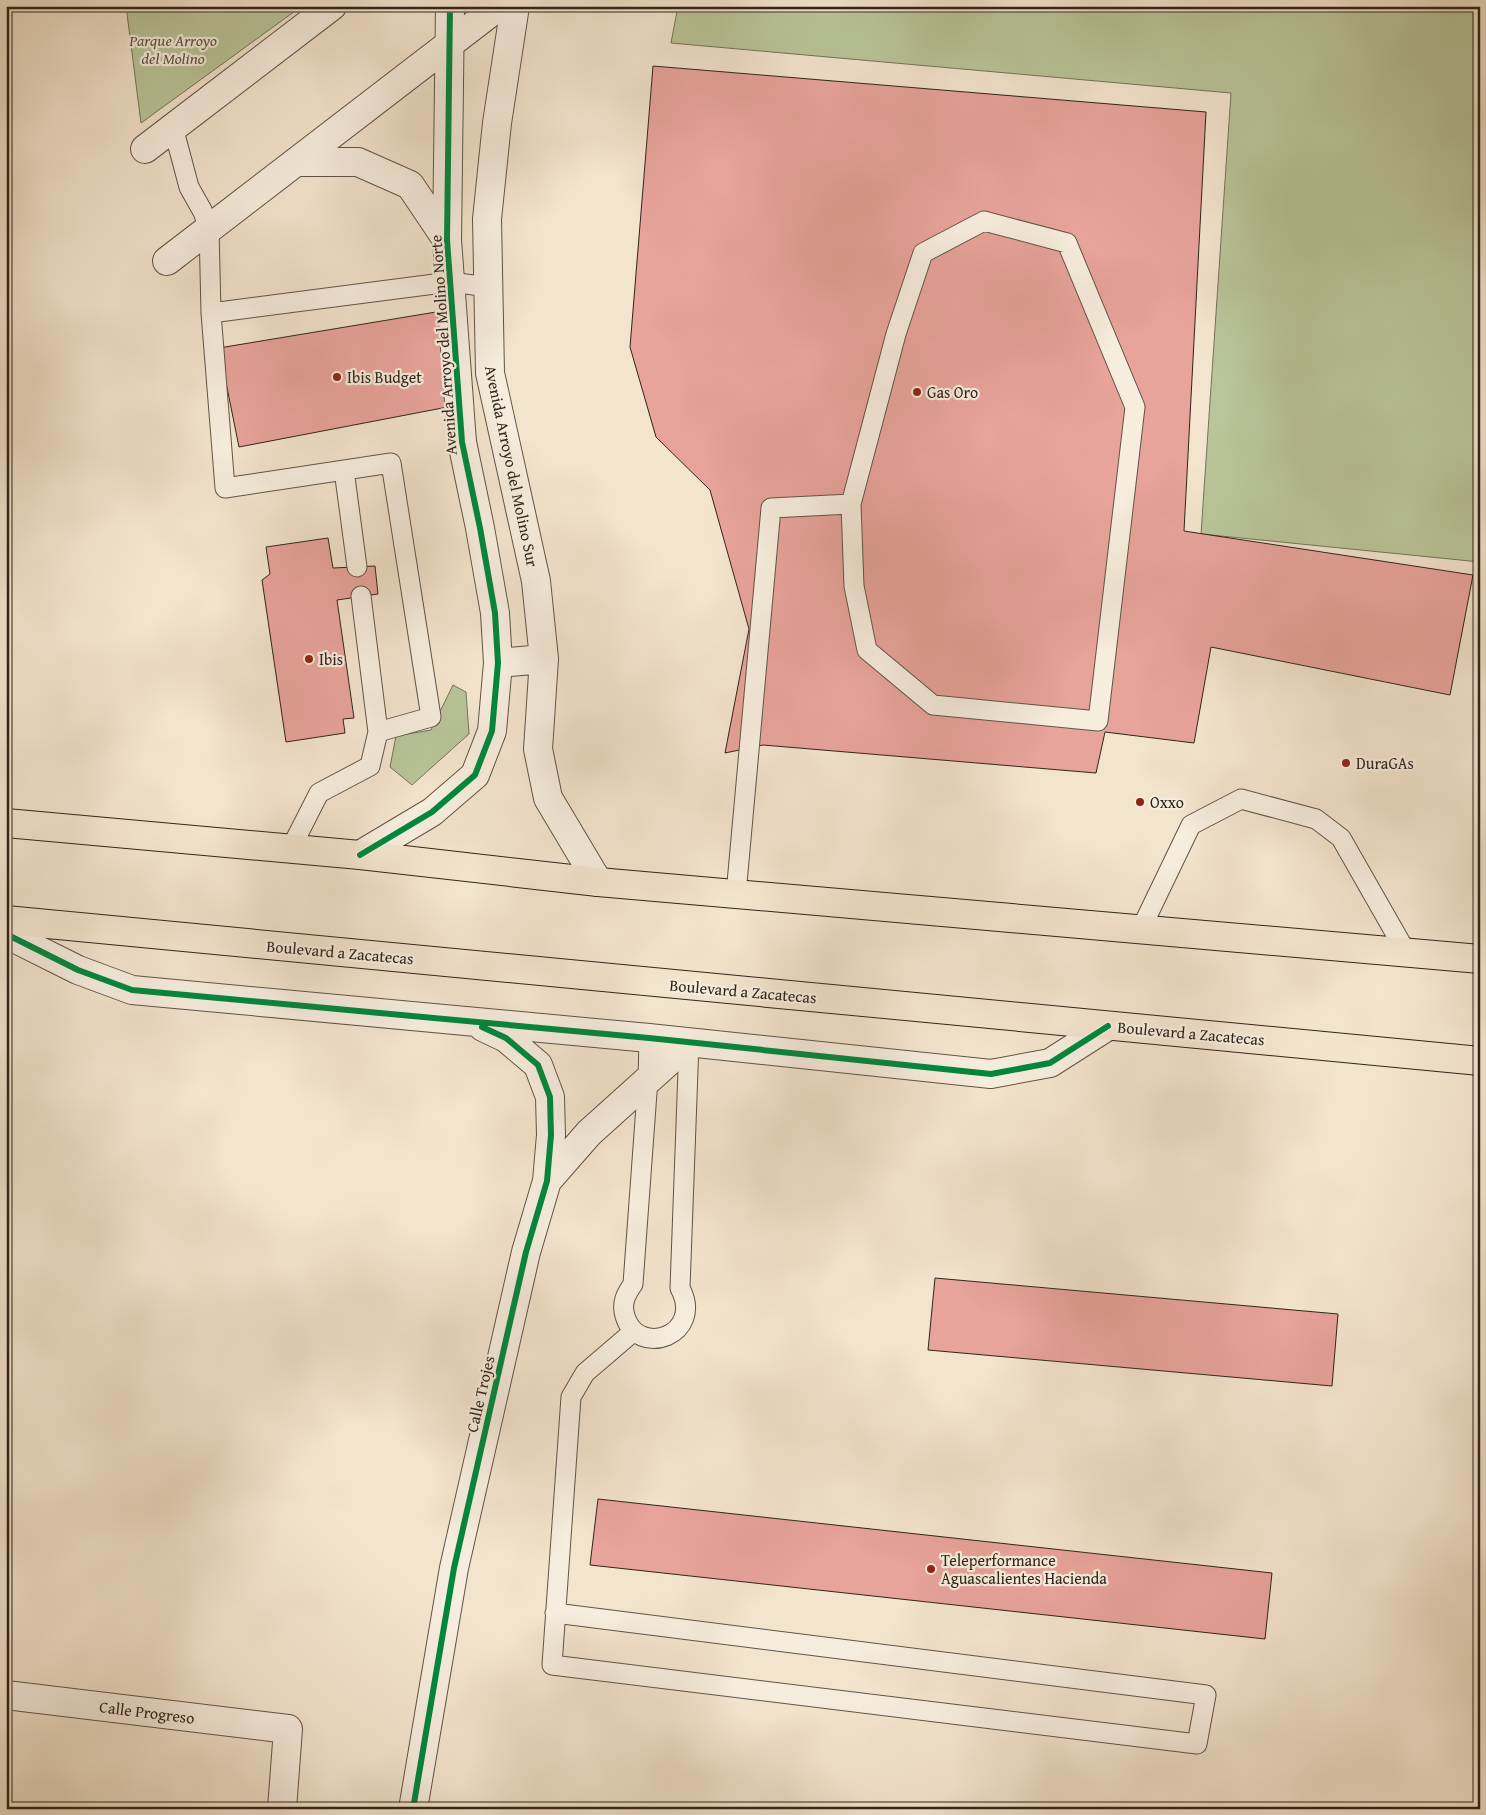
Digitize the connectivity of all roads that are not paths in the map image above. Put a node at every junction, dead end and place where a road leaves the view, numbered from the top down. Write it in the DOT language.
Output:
graph roads {
  1 [pos="332,6"];
  2 [pos="450,6"];
  3 [pos="499,6"];
  4 [pos="515,6"];
  5 [pos="449,44"];
  6 [pos="173,127"];
  7 [pos="145,148"];
  8 [pos="296,162"];
  9 [pos="209,228"];
  10 [pos="447,240"];
  11 [pos="167,261"];
  12 [pos="450,282"];
  13 [pos="489,287"];
  14 [pos="211,313"];
  15 [pos="344,470"];
  16 [pos="851,504"];
  17 [pos="357,567"];
  18 [pos="361,596"];
  19 [pos="544,659"];
  20 [pos="498,664"];
  21 [pos="378,732"];
  22 [pos="6,823"];
  23 [pos="291,848"];
  24 [pos="360,854"];
  25 [pos="598,882"];
  26 [pos="736,894"];
  27 [pos="6,920"];
  28 [pos="1140,931"];
  29 [pos="6,934"];
  30 [pos="1406,952"];
  31 [pos="1480,959"];
  32 [pos="472,1023"];
  33 [pos="1108,1026"];
  34 [pos="649,1038"];
  35 [pos="689,1043"];
  36 [pos="1480,1061"];
  37 [pos="648,1079"];
  38 [pos="547,1181"];
  39 [pos="634,1331"];
  40 [pos="555,1613"];
  41 [pos="6,1695"];
  42 [pos="282,1809"];
  43 [pos="413,1809"];
  1 -- 6 [label="street"];
  2 -- 5 [label="street, Avenida Arroyo del Molino Norte"];
  3 -- 5 [label="street"];
  4 -- 13 [label="street, Avenida Arroyo del Molino Sur"];
  5 -- 8 [label="street"];
  5 -- 10 [label="street, Avenida Arroyo del Molino Norte"];
  6 -- 7 [label="street"];
  6 -- 9 [label="lane"];
  8 -- 9 [label="street"];
  8 -- 10 [label="street"];
  9 -- 11 [label="street"];
  9 -- 14 [label="lane"];
  10 -- 12 [label="street, Avenida Arroyo del Molino Norte"];
  12 -- 13 [label="lane"];
  12 -- 14 [label="lane"];
  12 -- 20 [label="street, Avenida Arroyo del Molino Norte"];
  13 -- 19 [label="street, Avenida Arroyo del Molino Sur"];
  14 -- 15 [label="lane"];
  15 -- 17 [label="lane"];
  15 -- 21 [label="lane"];
  16 -- 16 [label="lane"];
  16 -- 26 [label="lane"];
  18 -- 21 [label="lane"];
  19 -- 20 [label="street"];
  19 -- 25 [label="street, Avenida Arroyo del Molino Sur"];
  20 -- 24 [label="street, Avenida Arroyo del Molino Norte"];
  21 -- 23 [label="lane"];
  22 -- 23 [label="main road"];
  23 -- 24 [label="main road"];
  24 -- 25 [label="main road"];
  25 -- 26 [label="main road"];
  26 -- 28 [label="main road"];
  27 -- 33 [label="main road, Boulevard a Zacatecas"];
  28 -- 30 [label="main road"];
  28 -- 30 [label="lane"];
  29 -- 32 [label="street"];
  30 -- 31 [label="main road"];
  32 -- 34 [label="street"];
  32 -- 38 [label="street, Calle Trojes"];
  33 -- 35 [label="street"];
  33 -- 36 [label="main road, Boulevard a Zacatecas"];
  34 -- 35 [label="street"];
  34 -- 37 [label="lane"];
  35 -- 37 [label="street"];
  35 -- 39 [label="lane"];
  37 -- 38 [label="street"];
  37 -- 39 [label="lane"];
  38 -- 43 [label="street, Calle Trojes"];
  39 -- 40 [label="lane"];
  40 -- 40 [label="lane"];
  41 -- 42 [label="street, Calle Progreso"];
}
